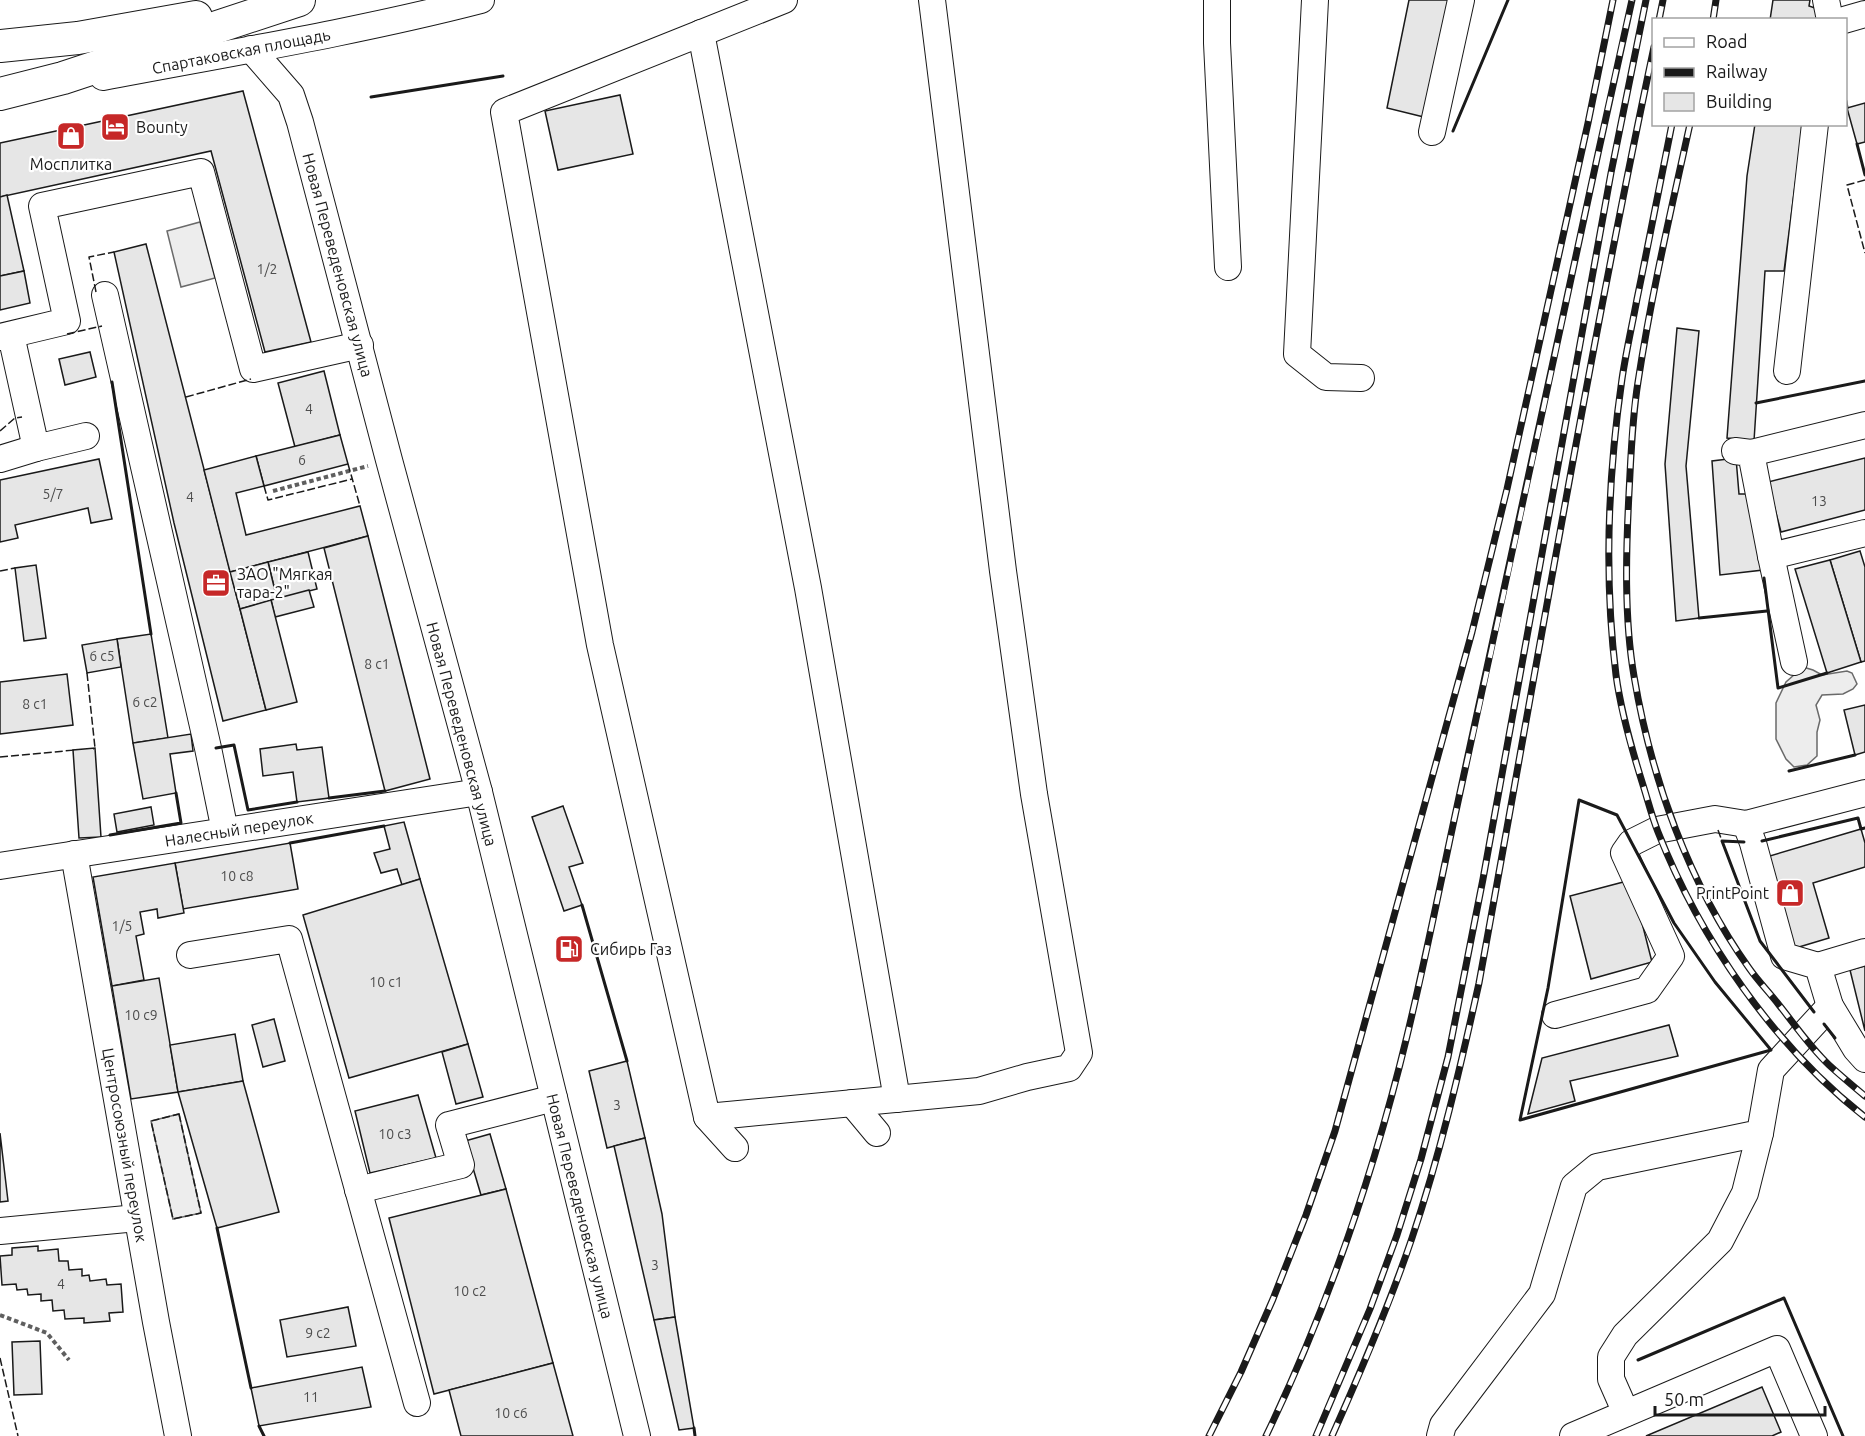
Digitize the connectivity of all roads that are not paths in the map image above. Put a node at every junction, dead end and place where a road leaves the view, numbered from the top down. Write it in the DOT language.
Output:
graph roads {
  1 [pos="273,0"];
  2 [pos="299,0"];
  3 [pos="482,0"];
  4 [pos="784,0"];
  5 [pos="932,0"];
  6 [pos="1217,0"];
  7 [pos="1315,0"];
  8 [pos="1461,0"];
  9 [pos="1826,0"];
  10 [pos="1865,14"];
  11 [pos="1830,18"];
  12 [pos="1847,19"];
  13 [pos="701,33"];
  14 [pos="0,47"];
  15 [pos="251,49"];
  16 [pos="141,52"];
  17 [pos="225,54"];
  18 [pos="0,95"];
  19 [pos="1815,126"];
  20 [pos="1432,132"];
  21 [pos="1228,267"];
  22 [pos="105,296"];
  23 [pos="5,336"];
  24 [pos="360,345"];
  25 [pos="1787,371"];
  26 [pos="1361,378"];
  27 [pos="1865,425"];
  28 [pos="86,436"];
  29 [pos="36,448"];
  30 [pos="0,459"];
  31 [pos="1865,533"];
  32 [pos="1772,556"];
  33 [pos="1794,662"];
  34 [pos="479,792"];
  35 [pos="1865,793"];
  36 [pos="1746,824"];
  37 [pos="225,831"];
  38 [pos="74,854"];
  39 [pos="0,866"];
  40 [pos="1865,952"];
  41 [pos="190,955"];
  42 [pos="1818,966"];
  43 [pos="1830,1006"];
  44 [pos="1555,1015"];
  45 [pos="1865,1059"];
  46 [pos="554,1098"];
  47 [pos="897,1099"];
  48 [pos="852,1103"];
  49 [pos="707,1117"];
  50 [pos="877,1133"];
  51 [pos="1760,1133"];
  52 [pos="735,1148"];
  53 [pos="358,1190"];
  54 [pos="137,1218"];
  55 [pos="0,1232"];
  56 [pos="417,1403"];
  57 [pos="1626,1413"];
  58 [pos="178,1436"];
  59 [pos="637,1436"];
  60 [pos="1440,1436"];
  61 [pos="1573,1436"];
  62 [pos="1814,1436"];
  1 -- 14 [label="main road"];
  2 -- 16 [label="main road"];
  3 -- 15 [label="street, Спартаковская площадь"];
  4 -- 13 [label="street"];
  5 -- 47 [label="street"];
  6 -- 21 [label="street"];
  7 -- 26 [label="street"];
  8 -- 20 [label="street"];
  9 -- 11 [label="street"];
  10 -- 12 [label="street"];
  13 -- 47 [label="street"];
  13 -- 49 [label="street"];
  14 -- 16 [label="street"];
  15 -- 17 [label="street, Спартаковская площадь"];
  15 -- 24 [label="street, Новая Переведеновская улица"];
  16 -- 17 [label="street"];
  16 -- 18 [label="main road"];
  17 -- 18 [label="street, Спартаковская площадь"];
  19 -- 25 [label="street"];
  22 -- 37 [label="street"];
  23 -- 24 [label="street"];
  23 -- 29 [label="street"];
  24 -- 34 [label="street, Новая Переведеновская улица"];
  27 -- 32 [label="street"];
  28 -- 29 [label="street"];
  29 -- 30 [label="street"];
  31 -- 32 [label="street"];
  32 -- 33 [label="street"];
  34 -- 37 [label="street, Налесный переулок"];
  34 -- 46 [label="street, Новая Переведеновская улица"];
  35 -- 36 [label="street"];
  36 -- 42 [label="street"];
  36 -- 44 [label="street"];
  37 -- 38 [label="street, Налесный переулок"];
  38 -- 39 [label="street, Налесный переулок"];
  38 -- 54 [label="street, Центросоюзный переулок"];
  40 -- 42 [label="street"];
  41 -- 53 [label="street"];
  42 -- 43 [label="street"];
  43 -- 45 [label="street"];
  43 -- 51 [label="street"];
  46 -- 53 [label="street"];
  46 -- 59 [label="street, Новая Переведеновская улица"];
  47 -- 48 [label="street"];
  48 -- 49 [label="street"];
  48 -- 50 [label="street"];
  49 -- 52 [label="street"];
  51 -- 57 [label="street"];
  51 -- 60 [label="street"];
  53 -- 56 [label="street"];
  54 -- 55 [label="street"];
  54 -- 58 [label="street, Центросоюзный переулок"];
  57 -- 61 [label="street"];
  57 -- 62 [label="street"];
}
